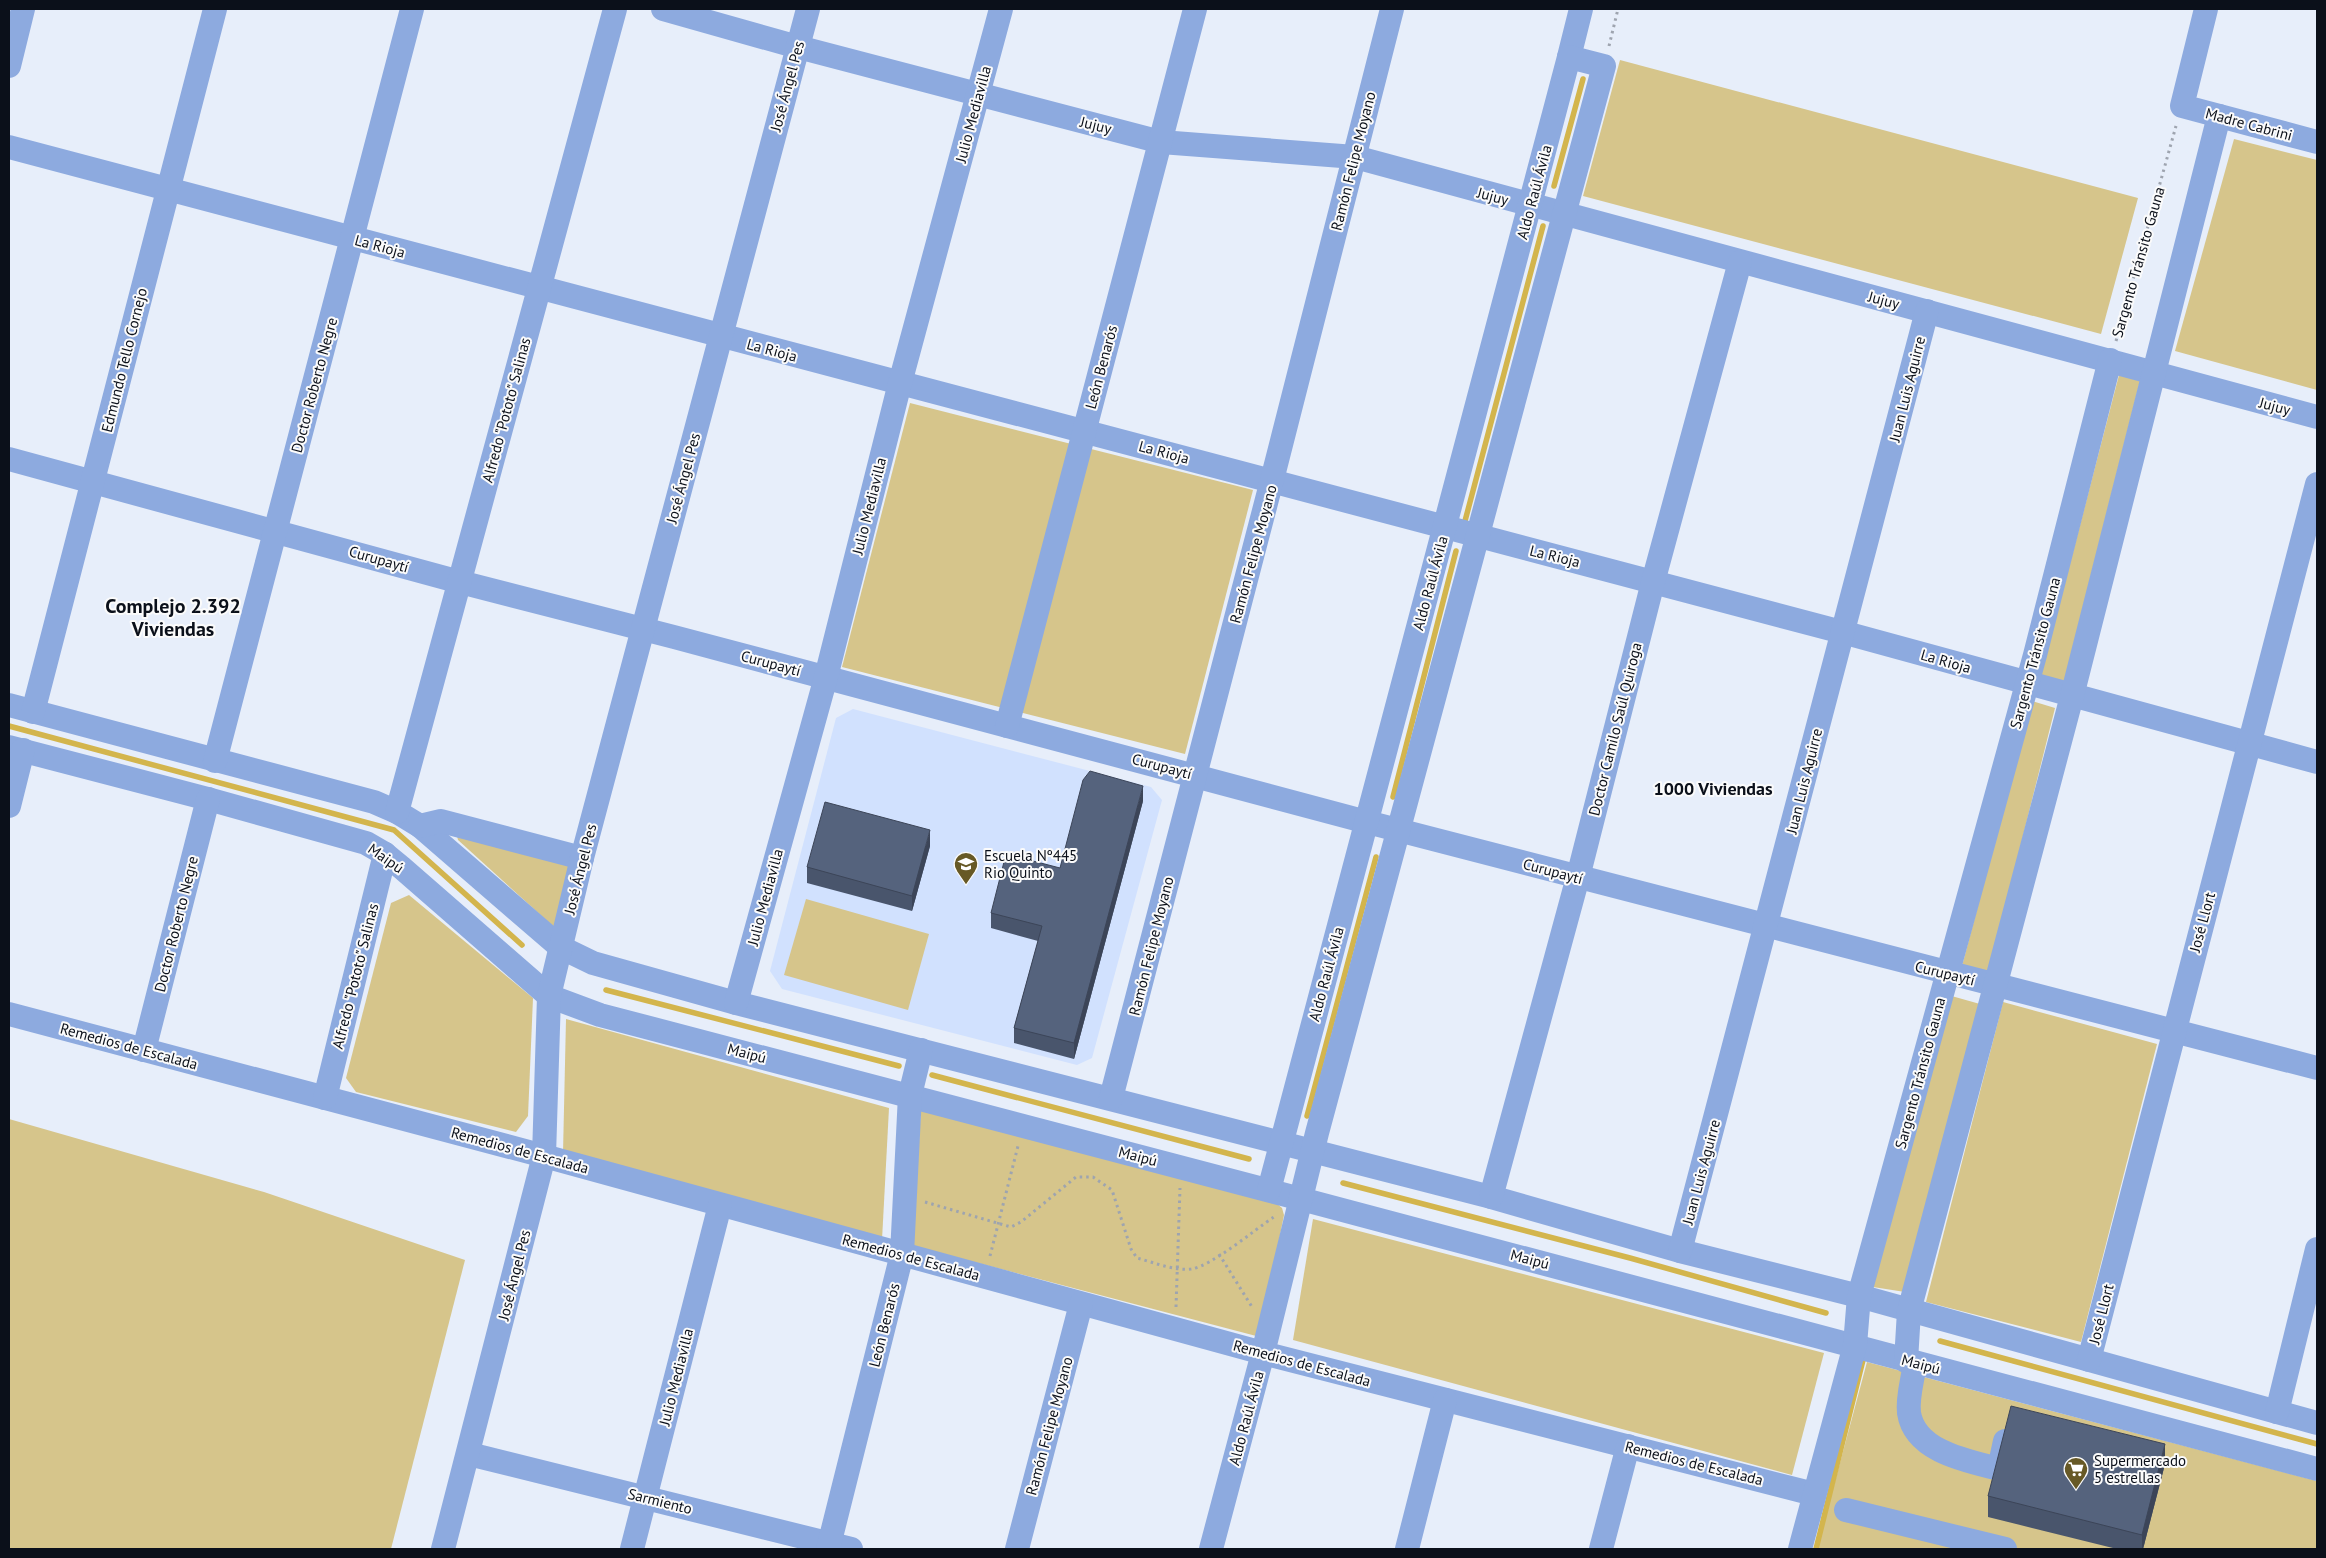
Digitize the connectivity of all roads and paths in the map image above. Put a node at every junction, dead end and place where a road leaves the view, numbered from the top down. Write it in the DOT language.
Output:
graph roads {
  1 [pos="23,9"];
  2 [pos="214,9"];
  3 [pos="412,9"];
  4 [pos="615,9"];
  5 [pos="663,9"];
  6 [pos="808,9"];
  7 [pos="1000,9"];
  8 [pos="1195,9"];
  9 [pos="1392,9"];
  10 [pos="1581,9"];
  11 [pos="1618,9"];
  12 [pos="2206,9"];
  13 [pos="798,47"];
  14 [pos="1569,57"];
  15 [pos="9,66"];
  16 [pos="1604,66"];
  17 [pos="978,95"];
  18 [pos="2182,106"];
  19 [pos="2219,116"];
  20 [pos="1161,142"];
  21 [pos="2317,142"];
  22 [pos="9,147"];
  23 [pos="1355,157"];
  24 [pos="167,189"];
  25 [pos="1531,206"];
  26 [pos="1564,215"];
  27 [pos="352,238"];
  28 [pos="1740,262"];
  29 [pos="539,288"];
  30 [pos="1927,311"];
  31 [pos="720,337"];
  32 [pos="2110,360"];
  33 [pos="2154,373"];
  34 [pos="900,383"];
  35 [pos="2317,417"];
  36 [pos="1085,431"];
  37 [pos="9,459"];
  38 [pos="1272,480"];
  39 [pos="93,482"];
  40 [pos="2317,484"];
  41 [pos="1445,526"];
  42 [pos="276,531"];
  43 [pos="1476,536"];
  44 [pos="460,582"];
  45 [pos="1653,582"];
  46 [pos="642,628"];
  47 [pos="1842,632"];
  48 [pos="826,677"];
  49 [pos="2027,684"];
  50 [pos="2072,696"];
  51 [pos="9,705"];
  52 [pos="33,712"];
  53 [pos="1008,726"];
  54 [pos="2250,745"];
  55 [pos="16,748"];
  56 [pos="215,761"];
  57 [pos="2317,762"];
  58 [pos="1195,775"];
  59 [pos="208,799"];
  60 [pos="9,806"];
  61 [pos="397,812"];
  62 [pos="1367,822"];
  63 [pos="420,826"];
  64 [pos="1400,830"];
  65 [pos="385,854"];
  66 [pos="582,858"];
  67 [pos="1578,877"];
  68 [pos="1766,926"];
  69 [pos="560,947"];
  70 [pos="1947,974"];
  71 [pos="1995,986"];
  72 [pos="549,996"];
  73 [pos="736,1003"];
  74 [pos="9,1014"];
  75 [pos="2173,1031"];
  76 [pos="144,1050"];
  77 [pos="921,1050"];
  78 [pos="2317,1068"];
  79 [pos="910,1095"];
  80 [pos="325,1098"];
  81 [pos="1111,1098"];
  82 [pos="1020,1138"];
  83 [pos="1281,1143"];
  84 [pos="1313,1150"];
  85 [pos="544,1156"];
  86 [pos="1180,1182"];
  87 [pos="1269,1190"];
  88 [pos="1491,1197"];
  89 [pos="1301,1198"];
  90 [pos="920,1200"];
  91 [pos="720,1205"];
  92 [pos="1280,1213"];
  93 [pos="999,1223"];
  94 [pos="2317,1249"];
  95 [pos="1680,1251"];
  96 [pos="902,1254"];
  97 [pos="1219,1254"];
  98 [pos="989,1262"];
  99 [pos="1177,1269"];
  100 [pos="1859,1296"];
  101 [pos="1081,1304"];
  102 [pos="1167,1308"];
  103 [pos="1254,1309"];
  104 [pos="1909,1311"];
  105 [pos="1855,1345"];
  106 [pos="1263,1353"];
  107 [pos="2089,1360"];
  108 [pos="1911,1362"];
  109 [pos="1445,1400"];
  110 [pos="2013,1404"];
  111 [pos="2277,1412"];
  112 [pos="2317,1423"];
  113 [pos="1628,1446"];
  114 [pos="469,1454"];
  115 [pos="2317,1469"];
  116 [pos="1814,1494"];
  117 [pos="646,1498"];
  118 [pos="1846,1510"];
  119 [pos="836,1547"];
  120 [pos="443,1549"];
  121 [pos="632,1549"];
  122 [pos="1017,1549"];
  123 [pos="1211,1549"];
  124 [pos="1407,1549"];
  125 [pos="1601,1549"];
  126 [pos="1800,1549"];
  127 [pos="2004,1549"];
  1 -- 15 [label="street"];
  2 -- 24 [label="street, Edmundo Tello Cornejo"];
  3 -- 27 [label="street, Doctor Roberto Negre"];
  4 -- 29 [label="street, Alfredo \"Pototo\" Salinas"];
  5 -- 13 [label="street, Jujuy"];
  6 -- 13 [label="street, José Ángel Pes"];
  7 -- 17 [label="street, Julio Mediavilla"];
  8 -- 20 [label="street, León Benarós"];
  9 -- 23 [label="street, Ramón Felipe Moyano"];
  10 -- 14 [label="street, Aldo Raúl Ávila"];
  11 -- 16 [label="path"];
  12 -- 18 [label="street"];
  13 -- 17 [label="street, Jujuy"];
  13 -- 31 [label="street, José Ángel Pes"];
  14 -- 16 [label="street"];
  14 -- 25 [label="street, Aldo Raúl Ávila"];
  16 -- 26 [label="street"];
  17 -- 20 [label="street, Jujuy"];
  17 -- 34 [label="street, Julio Mediavilla"];
  18 -- 19 [label="street, Madre Cabrini"];
  18 -- 32 [label="path, Sargento Tránsito Gauna"];
  19 -- 21 [label="street, Madre Cabrini"];
  19 -- 33 [label="street"];
  20 -- 23 [label="street, Jujuy"];
  20 -- 36 [label="street, León Benarós"];
  22 -- 24 [label="street, La Rioja"];
  23 -- 25 [label="street, Jujuy"];
  23 -- 38 [label="street, Ramón Felipe Moyano"];
  24 -- 27 [label="street, La Rioja"];
  24 -- 39 [label="street, Edmundo Tello Cornejo"];
  25 -- 26 [label="street, Jujuy"];
  25 -- 41 [label="street, Aldo Raúl Ávila"];
  26 -- 28 [label="street, Jujuy"];
  26 -- 43 [label="street"];
  27 -- 29 [label="street, La Rioja"];
  27 -- 42 [label="street, Doctor Roberto Negre"];
  28 -- 30 [label="street, Jujuy"];
  28 -- 45 [label="street, Doctor Camilo Saúl Quiroga"];
  29 -- 31 [label="street, La Rioja"];
  29 -- 44 [label="street, Alfredo \"Pototo\" Salinas"];
  30 -- 32 [label="street, Jujuy"];
  30 -- 47 [label="street, Juan Luis Aguirre"];
  31 -- 34 [label="street, La Rioja"];
  31 -- 46 [label="street, José Ángel Pes"];
  32 -- 33 [label="street, Jujuy"];
  32 -- 49 [label="street, Sargento Tránsito Gauna"];
  33 -- 35 [label="street, Jujuy"];
  33 -- 50 [label="street"];
  34 -- 36 [label="street, La Rioja"];
  34 -- 48 [label="street, Julio Mediavilla"];
  36 -- 38 [label="street, La Rioja"];
  36 -- 53 [label="street, León Benarós"];
  37 -- 39 [label="street, Curupaytí"];
  38 -- 41 [label="street, La Rioja"];
  38 -- 58 [label="street, Ramón Felipe Moyano"];
  39 -- 42 [label="street, Curupaytí"];
  39 -- 52 [label="street, Edmundo Tello Cornejo"];
  40 -- 54 [label="street, José Llort"];
  41 -- 43 [label="street, La Rioja"];
  41 -- 62 [label="street, Aldo Raúl Ávila"];
  42 -- 44 [label="street, Curupaytí"];
  42 -- 56 [label="street, Doctor Roberto Negre"];
  43 -- 45 [label="street, La Rioja"];
  43 -- 64 [label="street"];
  44 -- 46 [label="street, Curupaytí"];
  44 -- 61 [label="street, Alfredo \"Pototo\" Salinas"];
  45 -- 47 [label="street, La Rioja"];
  45 -- 67 [label="street, Doctor Camilo Saúl Quiroga"];
  46 -- 48 [label="street, Curupaytí"];
  46 -- 66 [label="street, José Ángel Pes"];
  47 -- 49 [label="street, La Rioja"];
  47 -- 68 [label="street, Juan Luis Aguirre"];
  48 -- 53 [label="street, Curupaytí"];
  48 -- 73 [label="street, Julio Mediavilla"];
  49 -- 50 [label="street, La Rioja"];
  49 -- 70 [label="street, Sargento Tránsito Gauna"];
  50 -- 54 [label="street, La Rioja"];
  50 -- 71 [label="street"];
  51 -- 52 [label="street"];
  52 -- 56 [label="street"];
  53 -- 58 [label="street, Curupaytí"];
  54 -- 57 [label="street, La Rioja"];
  54 -- 75 [label="street, José Llort"];
  55 -- 59 [label="street, Maipú"];
  55 -- 60 [label="street"];
  56 -- 61 [label="street"];
  58 -- 62 [label="street, Curupaytí"];
  58 -- 81 [label="street, Ramón Felipe Moyano"];
  59 -- 65 [label="street, Maipú"];
  59 -- 76 [label="street, Doctor Roberto Negre"];
  61 -- 63 [label="street"];
  62 -- 64 [label="street, Curupaytí"];
  62 -- 83 [label="street, Aldo Raúl Ávila"];
  63 -- 66 [label="street"];
  63 -- 69 [label="street"];
  64 -- 67 [label="street, Curupaytí"];
  64 -- 84 [label="street"];
  65 -- 72 [label="street, Maipú"];
  65 -- 80 [label="street, Alfredo \"Pototo\" Salinas"];
  66 -- 69 [label="street, José Ángel Pes"];
  67 -- 68 [label="street, Curupaytí"];
  67 -- 88 [label="street, Doctor Camilo Saúl Quiroga"];
  68 -- 70 [label="street, Curupaytí"];
  68 -- 95 [label="street, Juan Luis Aguirre"];
  69 -- 72 [label="street, José Ángel Pes"];
  69 -- 73 [label="street"];
  70 -- 71 [label="street, Curupaytí"];
  70 -- 100 [label="street, Sargento Tránsito Gauna"];
  71 -- 75 [label="street, Curupaytí"];
  71 -- 104 [label="street"];
  72 -- 79 [label="street, Maipú"];
  72 -- 85 [label="street, José Ángel Pes"];
  73 -- 77 [label="street"];
  74 -- 76 [label="street, Remedios de Escalada"];
  75 -- 78 [label="street, Curupaytí"];
  75 -- 107 [label="street, José Llort"];
  76 -- 80 [label="street, Remedios de Escalada"];
  77 -- 79 [label="street, León Benarós"];
  77 -- 81 [label="street"];
  79 -- 87 [label="street, Maipú"];
  79 -- 96 [label="street, León Benarós"];
  80 -- 85 [label="street, Remedios de Escalada"];
  81 -- 83 [label="street"];
  82 -- 93 [label="path"];
  83 -- 84 [label="street"];
  83 -- 87 [label="street, Aldo Raúl Ávila"];
  84 -- 88 [label="street"];
  84 -- 89 [label="street, Aldo Raúl Ávila"];
  85 -- 91 [label="street, Remedios de Escalada"];
  85 -- 114 [label="street, José Ángel Pes"];
  86 -- 99 [label="path"];
  87 -- 89 [label="street, Maipú"];
  88 -- 95 [label="street"];
  89 -- 105 [label="street, Maipú"];
  89 -- 106 [label="street, Aldo Raúl Ávila"];
  90 -- 93 [label="path"];
  91 -- 96 [label="street, Remedios de Escalada"];
  91 -- 117 [label="street, Julio Mediavilla"];
  92 -- 97 [label="path"];
  93 -- 98 [label="path"];
  93 -- 99 [label="path"];
  94 -- 111 [label="street"];
  95 -- 100 [label="street"];
  96 -- 101 [label="street, Remedios de Escalada"];
  96 -- 119 [label="street, León Benarós"];
  97 -- 99 [label="path"];
  97 -- 103 [label="path"];
  99 -- 102 [label="path"];
  100 -- 104 [label="street"];
  100 -- 105 [label="street, Sargento Tránsito Gauna"];
  101 -- 106 [label="street, Remedios de Escalada"];
  101 -- 122 [label="street, Ramón Felipe Moyano"];
  104 -- 107 [label="street"];
  104 -- 108 [label="street"];
  105 -- 108 [label="street, Maipú"];
  105 -- 116 [label="street"];
  106 -- 109 [label="street, Remedios de Escalada"];
  106 -- 123 [label="street, Aldo Raúl Ávila"];
  107 -- 111 [label="street"];
  108 -- 110 [label="street, Maipú"];
  108 -- 110 [label="street"];
  109 -- 113 [label="street, Remedios de Escalada"];
  109 -- 124 [label="street"];
  110 -- 115 [label="street, Maipú"];
  111 -- 112 [label="street"];
  113 -- 116 [label="street, Remedios de Escalada"];
  113 -- 125 [label="street"];
  114 -- 117 [label="street, Sarmiento"];
  114 -- 120 [label="street, José Ángel Pes"];
  116 -- 126 [label="street"];
  117 -- 119 [label="street, Sarmiento"];
  117 -- 121 [label="street, Julio Mediavilla"];
  118 -- 127 [label="street"];
}
